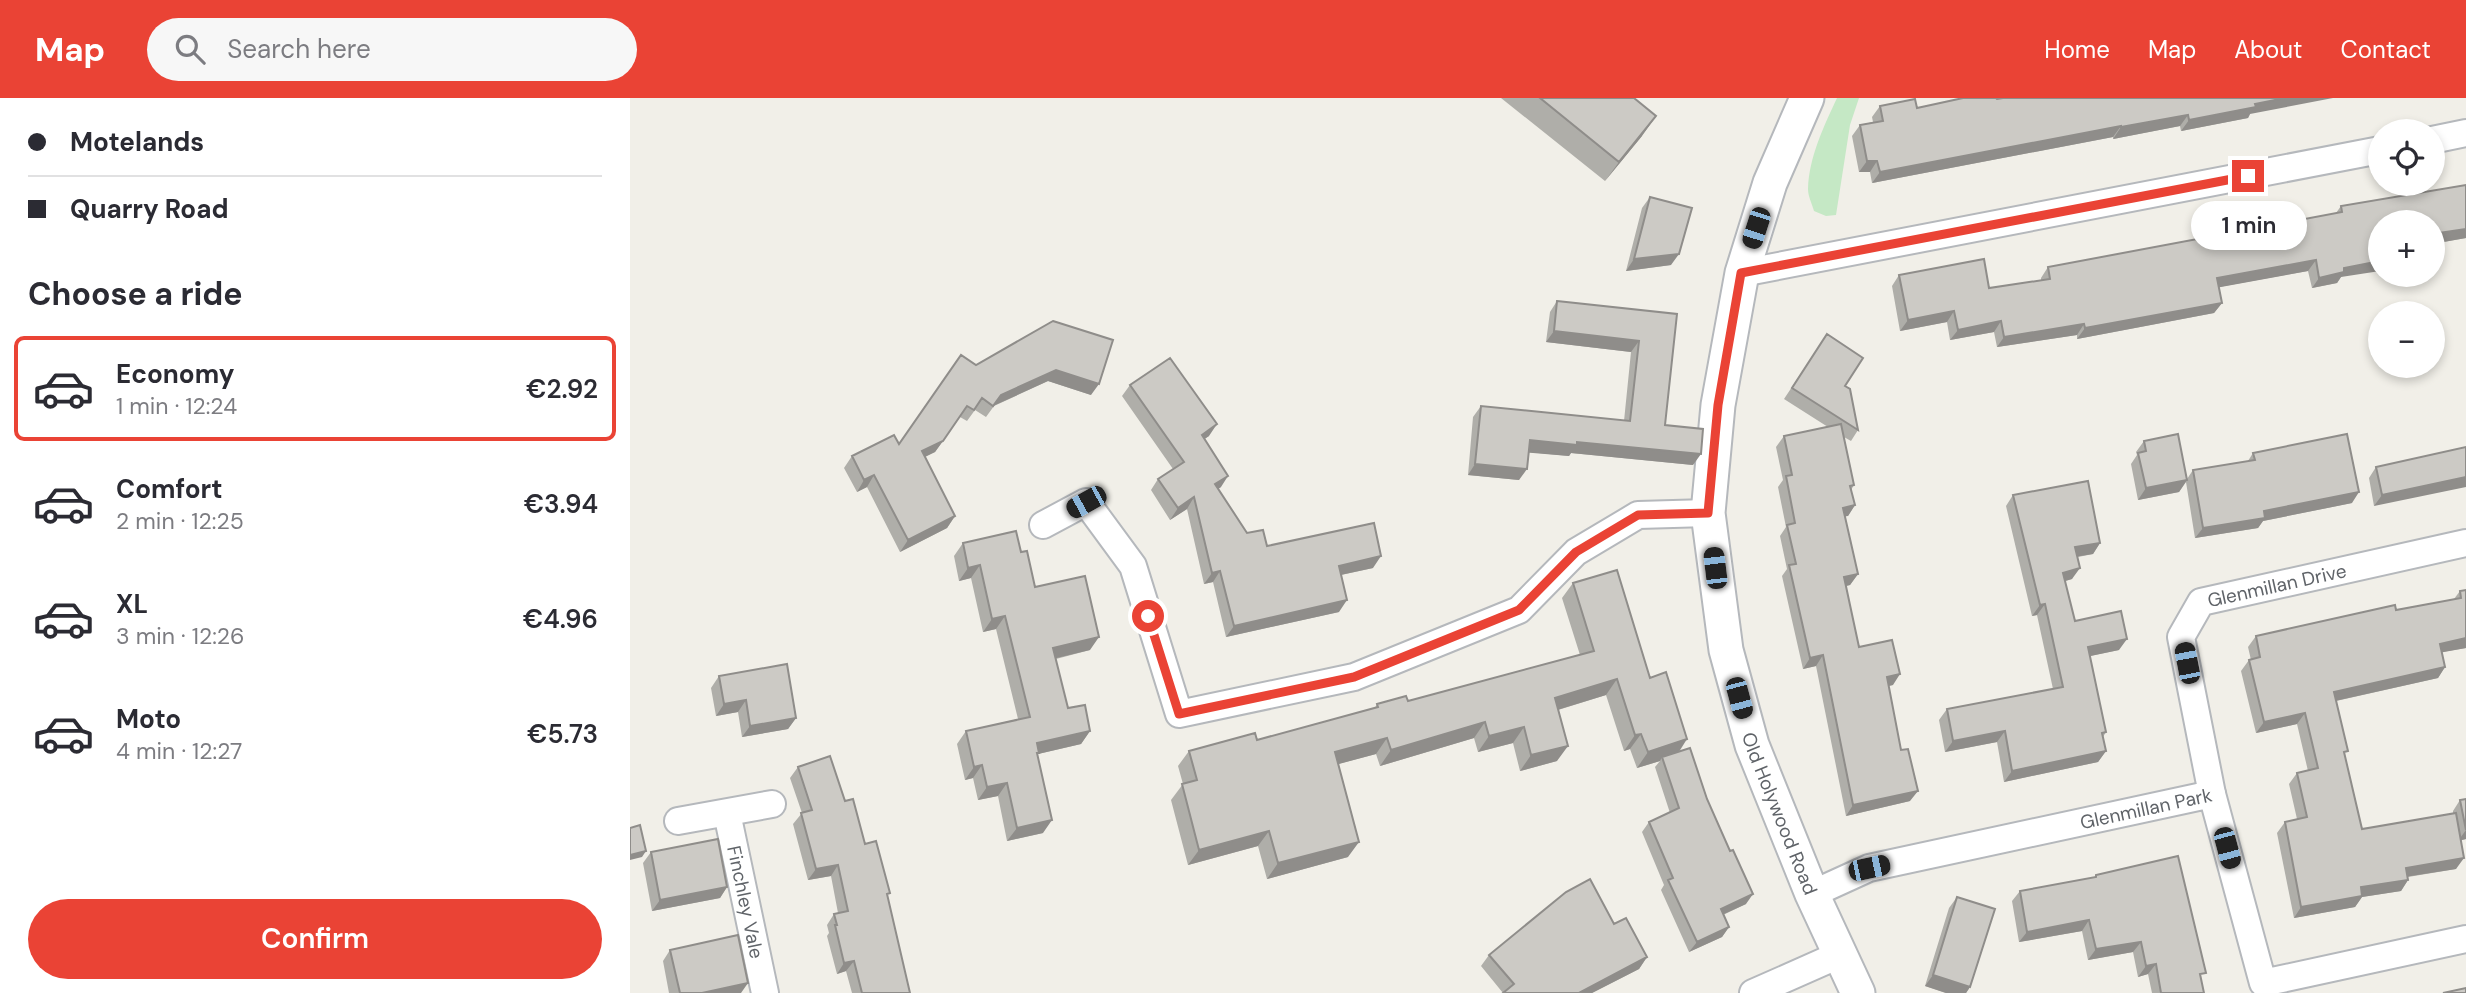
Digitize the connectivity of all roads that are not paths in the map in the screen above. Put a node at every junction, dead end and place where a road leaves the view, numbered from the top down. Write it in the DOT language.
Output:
graph roads {
  1 [pos="1807,98"];
  2 [pos="2466,133"];
  3 [pos="2445,137"];
  4 [pos="2368,152"];
  5 [pos="1741,273"];
  6 [pos="1708,513"];
  7 [pos="1043,525"];
  8 [pos="2466,543"];
  9 [pos="2212,794"];
  10 [pos="772,804"];
  11 [pos="727,813"];
  12 [pos="678,821"];
  13 [pos="1812,894"];
  14 [pos="2466,939"];
  15 [pos="1841,954"];
  16 [pos="765,993"];
  17 [pos="1753,993"];
  18 [pos="1858,993"];
  1 -- 5 [label="street, Old Holywood Road"];
  2 -- 3 [label="street"];
  4 -- 5 [label="street"];
  5 -- 6 [label="street, Old Holywood Road"];
  6 -- 7 [label="street"];
  6 -- 13 [label="street, Old Holywood Road"];
  8 -- 9 [label="street, Glenmillan Drive"];
  9 -- 13 [label="street, Glenmillan Park"];
  9 -- 14 [label="street, Glenmillan Park"];
  10 -- 11 [label="street"];
  11 -- 12 [label="street"];
  11 -- 16 [label="street, Finchley Vale"];
  13 -- 15 [label="street, Old Holywood Road"];
  15 -- 17 [label="street"];
  15 -- 18 [label="street, Old Holywood Road"];
}
